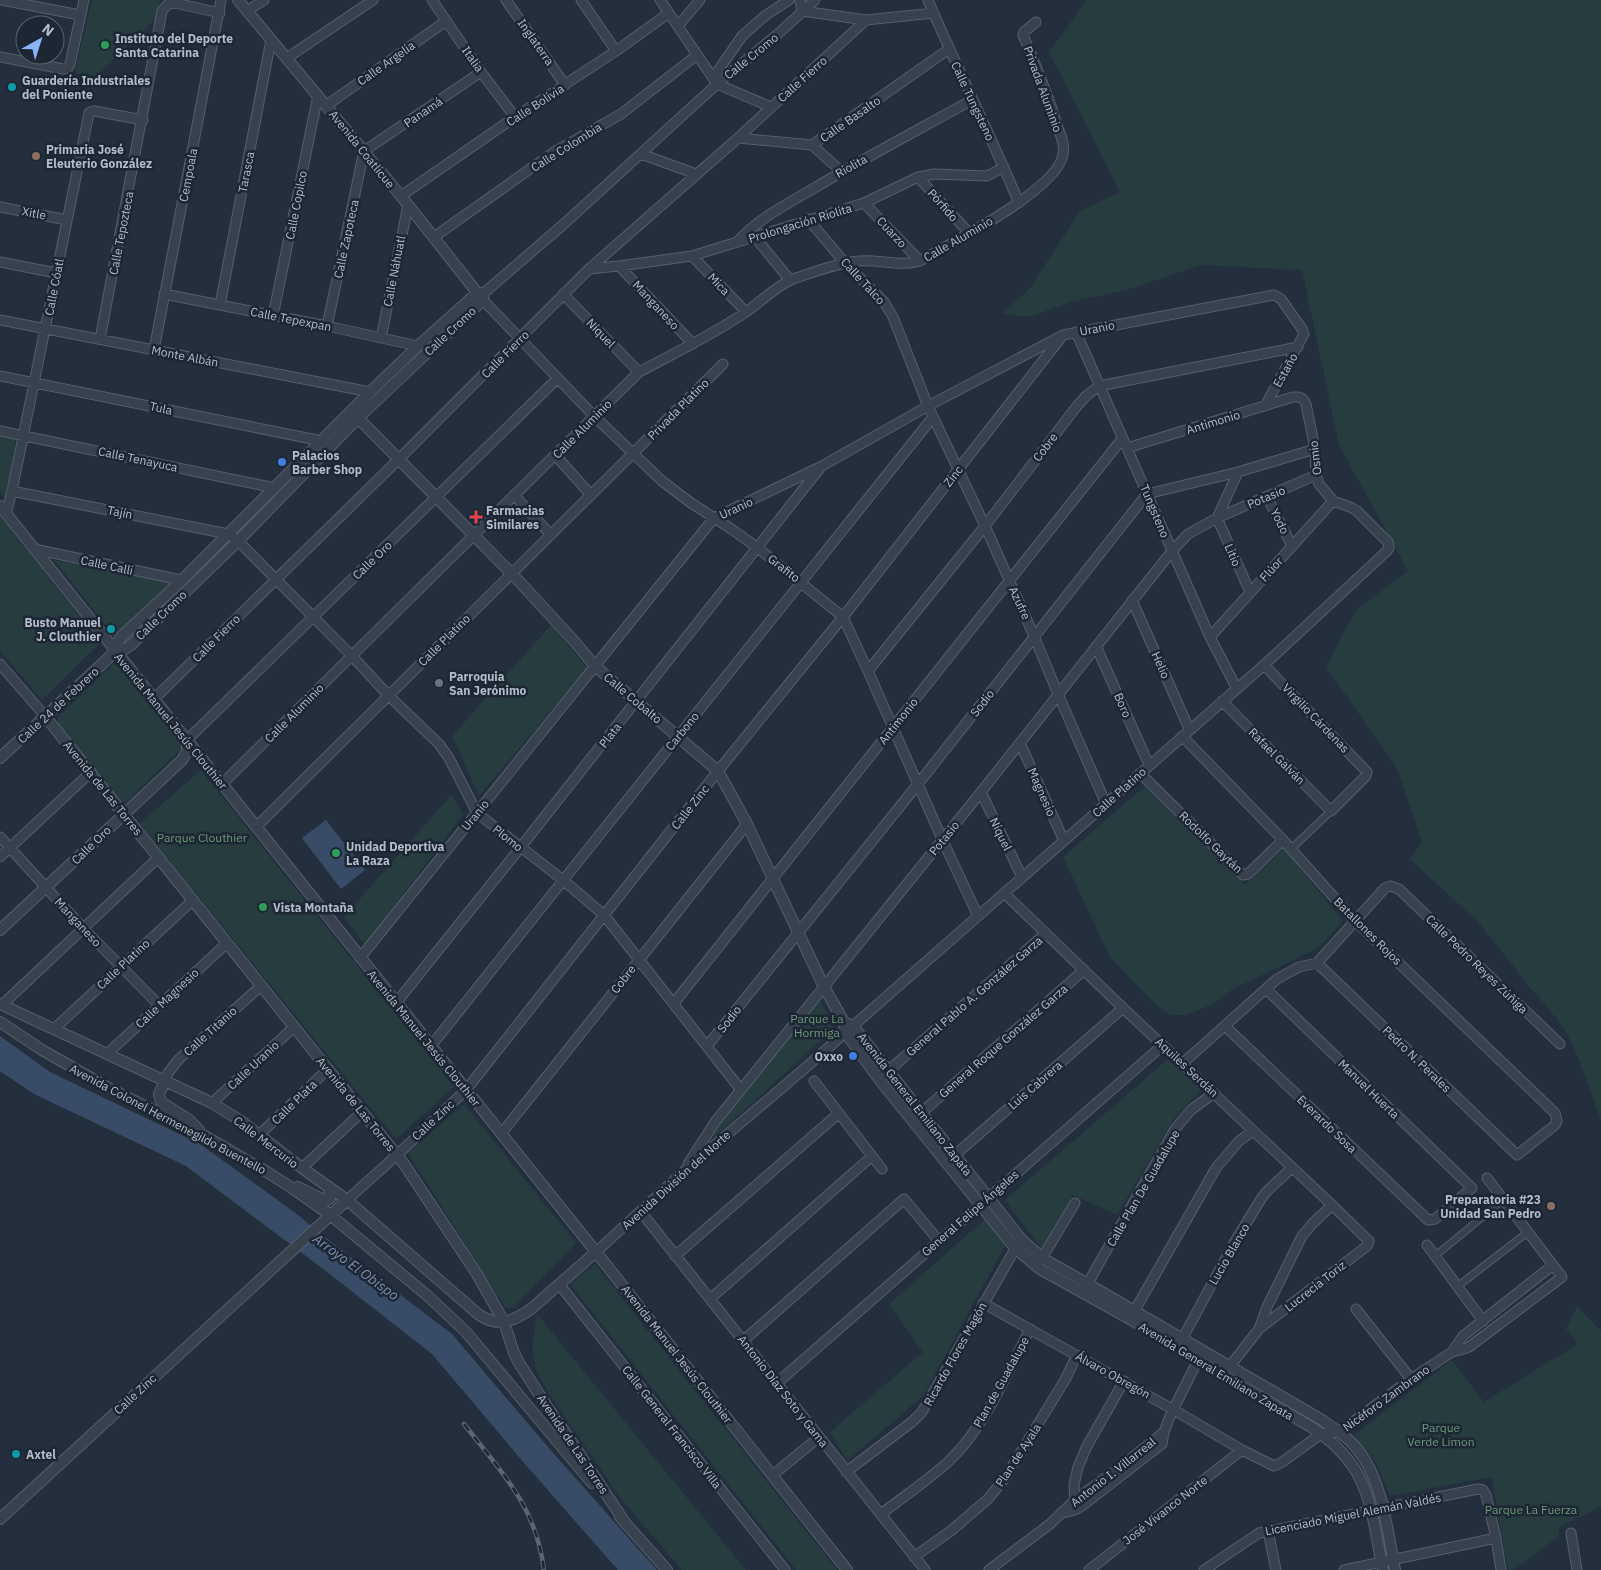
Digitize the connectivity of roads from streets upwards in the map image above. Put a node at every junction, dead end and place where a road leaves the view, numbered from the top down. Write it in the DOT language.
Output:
graph roads {
  1 [pos="2,0"];
  2 [pos="84,0"];
  3 [pos="222,0"];
  4 [pos="238,0"];
  5 [pos="264,0"];
  6 [pos="373,0"];
  7 [pos="432,0"];
  8 [pos="506,0"];
  9 [pos="581,0"];
  10 [pos="660,0"];
  11 [pos="700,0"];
  12 [pos="789,0"];
  13 [pos="800,0"];
  14 [pos="815,0"];
  15 [pos="928,0"];
  16 [pos="247,11"];
  17 [pos="802,11"];
  18 [pos="220,13"];
  19 [pos="669,13"];
  20 [pos="934,13"];
  21 [pos="80,15"];
  22 [pos="866,20"];
  23 [pos="446,21"];
  24 [pos="1036,22"];
  25 [pos="678,26"];
  26 [pos="272,40"];
  27 [pos="949,49"];
  28 [pos="616,51"];
  29 [pos="697,55"];
  30 [pos="0,57"];
  31 [pos="287,58"];
  32 [pos="481,72"];
  33 [pos="714,81"];
  34 [pos="565,85"];
  35 [pos="318,95"];
  36 [pos="972,100"];
  37 [pos="327,105"];
  38 [pos="771,107"];
  39 [pos="515,118"];
  40 [pos="143,120"];
  41 [pos="738,138"];
  42 [pos="812,145"];
  43 [pos="364,151"];
  44 [pos="641,154"];
  45 [pos="1004,167"];
  46 [pos="842,172"];
  47 [pos="696,174"];
  48 [pos="918,177"];
  49 [pos="401,196"];
  50 [pos="1019,202"];
  51 [pos="864,203"];
  52 [pos="408,205"];
  53 [pos="0,207"];
  54 [pos="808,219"];
  55 [pos="67,220"];
  56 [pos="969,232"];
  57 [pos="754,236"];
  58 [pos="434,237"];
  59 [pos="737,242"];
  60 [pos="692,256"];
  61 [pos="920,261"];
  62 [pos="0,262"];
  63 [pos="845,263"];
  64 [pos="619,266"];
  65 [pos="589,269"];
  66 [pos="56,273"];
  67 [pos="790,280"];
  68 [pos="164,294"];
  69 [pos="563,294"];
  70 [pos="482,295"];
  71 [pos="220,305"];
  72 [pos="746,312"];
  73 [pos="273,316"];
  74 [pos="0,320"];
  75 [pos="328,326"];
  76 [pos="46,329"];
  77 [pos="1076,332"];
  78 [pos="1304,334"];
  79 [pos="1063,335"];
  80 [pos="381,338"];
  81 [pos="100,339"];
  82 [pos="520,339"];
  83 [pos="693,344"];
  84 [pos="418,346"];
  85 [pos="1298,346"];
  86 [pos="154,350"];
  87 [pos="723,364"];
  88 [pos="639,372"];
  89 [pos="0,376"];
  90 [pos="558,379"];
  91 [pos="34,382"];
  92 [pos="1099,386"];
  93 [pos="370,392"];
  94 [pos="1299,397"];
  95 [pos="928,406"];
  96 [pos="1265,406"];
  97 [pos="594,416"];
  98 [pos="933,417"];
  99 [pos="358,418"];
  100 [pos="0,431"];
  101 [pos="23,436"];
  102 [pos="1122,438"];
  103 [pos="322,441"];
  104 [pos="1127,448"];
  105 [pos="1314,449"];
  106 [pos="632,454"];
  107 [pos="556,456"];
  108 [pos="399,459"];
  109 [pos="822,466"];
  110 [pos="958,470"];
  111 [pos="1238,472"];
  112 [pos="1316,475"];
  113 [pos="275,488"];
  114 [pos="12,491"];
  115 [pos="591,494"];
  116 [pos="1147,494"];
  117 [pos="514,495"];
  118 [pos="437,497"];
  119 [pos="1267,497"];
  120 [pos="1333,501"];
  121 [pos="3,510"];
  122 [pos="714,518"];
  123 [pos="1217,518"];
  124 [pos="985,526"];
  125 [pos="228,534"];
  126 [pos="474,535"];
  127 [pos="551,535"];
  128 [pos="238,541"];
  129 [pos="1292,546"];
  130 [pos="758,548"];
  131 [pos="34,549"];
  132 [pos="1172,551"];
  133 [pos="511,574"];
  134 [pos="276,578"];
  135 [pos="181,580"];
  136 [pos="1009,580"];
  137 [pos="801,582"];
  138 [pos="1250,592"];
  139 [pos="1132,600"];
  140 [pos="843,617"];
  141 [pos="314,618"];
  142 [pos="1034,636"];
  143 [pos="1210,637"];
  144 [pos="1096,646"];
  145 [pos="116,651"];
  146 [pos="352,656"];
  147 [pos="0,664"];
  148 [pos="1264,665"];
  149 [pos="595,666"];
  150 [pos="868,671"];
  151 [pos="1236,688"];
  152 [pos="1058,694"];
  153 [pos="388,695"];
  154 [pos="154,699"];
  155 [pos="636,701"];
  156 [pos="1222,701"];
  157 [pos="45,716"];
  158 [pos="893,727"];
  159 [pos="1189,729"];
  160 [pos="678,736"];
  161 [pos="1182,736"];
  162 [pos="187,740"];
  163 [pos="1020,742"];
  164 [pos="0,758"];
  165 [pos="182,760"];
  166 [pos="1149,765"];
  167 [pos="207,766"];
  168 [pos="718,771"];
  169 [pos="91,772"];
  170 [pos="1140,773"];
  171 [pos="222,784"];
  172 [pos="918,784"];
  173 [pos="981,792"];
  174 [pos="1106,804"];
  175 [pos="1331,811"];
  176 [pos="477,813"];
  177 [pos="124,814"];
  178 [pos="747,824"];
  179 [pos="256,827"];
  180 [pos="0,837"];
  181 [pos="942,839"];
  182 [pos="1283,840"];
  183 [pos="1064,841"];
  184 [pos="10,848"];
  185 [pos="520,848"];
  186 [pos="1291,849"];
  187 [pos="0,857"];
  188 [pos="159,857"];
  189 [pos="1022,877"];
  190 [pos="772,879"];
  191 [pos="563,880"];
  192 [pos="46,888"];
  193 [pos="1004,893"];
  194 [pos="193,900"];
  195 [pos="604,915"];
  196 [pos="978,916"];
  197 [pos="1355,921"];
  198 [pos="83,928"];
  199 [pos="0,930"];
  200 [pos="798,932"];
  201 [pos="1046,933"];
  202 [pos="227,943"];
  203 [pos="360,958"];
  204 [pos="638,960"];
  205 [pos="1317,963"];
  206 [pos="121,966"];
  207 [pos="1084,970"];
  208 [pos="261,986"];
  209 [pos="824,987"];
  210 [pos="1266,990"];
  211 [pos="396,1002"];
  212 [pos="674,1003"];
  213 [pos="1,1004"];
  214 [pos="159,1005"];
  215 [pos="1123,1008"];
  216 [pos="0,1022"];
  217 [pos="1225,1026"];
  218 [pos="294,1027"];
  219 [pos="847,1027"];
  220 [pos="54,1029"];
  221 [pos="1560,1044"];
  222 [pos="1163,1045"];
  223 [pos="431,1046"];
  224 [pos="707,1046"];
  225 [pos="108,1054"];
  226 [pos="1183,1063"];
  227 [pos="328,1069"];
  228 [pos="888,1071"];
  229 [pos="879,1079"];
  230 [pos="165,1081"];
  231 [pos="814,1082"];
  232 [pos="466,1090"];
  233 [pos="741,1090"];
  234 [pos="1214,1092"];
  235 [pos="212,1103"];
  236 [pos="362,1112"];
  237 [pos="921,1113"];
  238 [pos="838,1114"];
  239 [pos="1253,1131"];
  240 [pos="501,1134"];
  241 [pos="203,1135"];
  242 [pos="259,1135"];
  243 [pos="397,1155"];
  244 [pos="1517,1155"];
  245 [pos="871,1157"];
  246 [pos="951,1159"];
  247 [pos="302,1168"];
  248 [pos="1292,1168"];
  249 [pos="882,1169"];
  250 [pos="684,1171"];
  251 [pos="1487,1178"];
  252 [pos="329,1187"];
  253 [pos="292,1188"];
  254 [pos="989,1197"];
  255 [pos="346,1200"];
  256 [pos="1503,1200"];
  257 [pos="1075,1203"];
  258 [pos="980,1204"];
  259 [pos="1332,1205"];
  260 [pos="641,1212"];
  261 [pos="325,1218"];
  262 [pos="1431,1221"];
  263 [pos="1528,1232"];
  264 [pos="939,1241"];
  265 [pos="1369,1242"];
  266 [pos="1018,1244"];
  267 [pos="1427,1245"];
  268 [pos="596,1252"];
  269 [pos="676,1256"];
  270 [pos="1434,1256"];
  271 [pos="1042,1258"];
  272 [pos="1553,1265"];
  273 [pos="559,1284"];
  274 [pos="1458,1286"];
  275 [pos="1086,1288"];
  276 [pos="710,1298"];
  277 [pos="984,1303"];
  278 [pos="1356,1309"];
  279 [pos="1132,1315"];
  280 [pos="1483,1321"];
  281 [pos="504,1322"];
  282 [pos="1030,1329"];
  283 [pos="1259,1329"];
  284 [pos="744,1340"];
  285 [pos="1180,1343"];
  286 [pos="1452,1352"];
  287 [pos="1078,1355"];
  288 [pos="1201,1356"];
  289 [pos="1230,1366"];
  290 [pos="1411,1379"];
  291 [pos="1124,1381"];
  292 [pos="777,1383"];
  293 [pos="1174,1410"];
  294 [pos="1339,1432"];
  295 [pos="1321,1434"];
  296 [pos="819,1437"];
  297 [pos="1242,1450"];
  298 [pos="846,1472"];
  299 [pos="772,1475"];
  300 [pos="1075,1505"];
  301 [pos="1383,1508"];
  302 [pos="1372,1510"];
  303 [pos="881,1514"];
  304 [pos="0,1519"];
  305 [pos="624,1521"];
  306 [pos="1268,1531"];
  307 [pos="1571,1533"];
  308 [pos="1496,1538"];
  309 [pos="914,1557"];
  310 [pos="1394,1565"];
  311 [pos="1383,1566"];
  312 [pos="667,1570"];
  313 [pos="785,1570"];
  314 [pos="846,1570"];
  315 [pos="925,1570"];
  316 [pos="991,1570"];
  317 [pos="1089,1570"];
  318 [pos="1204,1570"];
  319 [pos="1276,1570"];
  320 [pos="1344,1570"];
  321 [pos="1501,1570"];
  322 [pos="1577,1570"];
  1 -- 21 [label="street"];
  2 -- 21 [label="street"];
  3 -- 18 [label="street, Cempoala"];
  4 -- 16 [label="street, Avenida Coatlicue"];
  5 -- 16 [label="street"];
  6 -- 31 [label="street"];
  7 -- 23 [label="street, Italia"];
  8 -- 34 [label="street, Inglaterra"];
  9 -- 28 [label="street"];
  10 -- 19 [label="street"];
  11 -- 25 [label="street"];
  12 -- 33 [label="street"];
  13 -- 17 [label="street"];
  14 -- 17 [label="street, Calle Cromo"];
  15 -- 20 [label="street, Calle Tungsteno"];
  16 -- 26 [label="street, Avenida Coatlicue"];
  17 -- 22 [label="street"];
  17 -- 33 [label="street, Calle Cromo"];
  18 -- 40 [label="street, Calle Tepozteca"];
  18 -- 68 [label="street, Cempoala"];
  19 -- 25 [label="street"];
  19 -- 28 [label="street, Calle Bolivia"];
  20 -- 22 [label="street"];
  20 -- 27 [label="street, Calle Tungsteno"];
  21 -- 30 [label="street"];
  22 -- 38 [label="street, Calle Fierro"];
  23 -- 32 [label="street, Italia"];
  23 -- 37 [label="street, Calle Argelia"];
  24 -- 50 [label="street, Privada Aluminio"];
  25 -- 29 [label="street"];
  26 -- 31 [label="street, Avenida Coatlicue"];
  26 -- 71 [label="street, Tarasca"];
  27 -- 36 [label="street, Calle Tungsteno"];
  27 -- 42 [label="street, Calle Basalto"];
  28 -- 34 [label="street, Calle Bolivia"];
  29 -- 33 [label="street"];
  29 -- 58 [label="street, Calle Colombia"];
  31 -- 35 [label="street, Avenida Coatlicue"];
  32 -- 39 [label="street, Italia"];
  32 -- 43 [label="street, Panamá"];
  33 -- 38 [label="street"];
  33 -- 44 [label="street, Calle Cromo"];
  34 -- 39 [label="street, Calle Bolivia"];
  35 -- 37 [label="street, Avenida Coatlicue"];
  35 -- 73 [label="street, Calle Copilco"];
  36 -- 45 [label="street, Calle Tungsteno"];
  36 -- 46 [label="street, Riolita"];
  37 -- 43 [label="street, Avenida Coatlicue"];
  38 -- 41 [label="street, Calle Fierro"];
  39 -- 49 [label="street, Calle Bolivia"];
  40 -- 55 [label="street, Calle Cóatl"];
  40 -- 81 [label="street, Calle Tepozteca"];
  41 -- 42 [label="street, Calle Basalto"];
  41 -- 47 [label="street, Calle Fierro"];
  42 -- 46 [label="street"];
  43 -- 49 [label="street, Avenida Coatlicue"];
  43 -- 75 [label="street, Calle Zapoteca"];
  44 -- 47 [label="street"];
  44 -- 70 [label="street, Calle Cromo"];
  45 -- 48 [label="street, Prolongación Riolita"];
  45 -- 50 [label="street, Calle Tungsteno"];
  46 -- 59 [label="street, Riolita"];
  47 -- 65 [label="street, Calle Fierro"];
  48 -- 51 [label="street, Prolongación Riolita"];
  48 -- 56 [label="street, Pórfido"];
  49 -- 52 [label="street, Avenida Coatlicue"];
  50 -- 56 [label="street, Calle Aluminio"];
  51 -- 54 [label="street, Prolongación Riolita"];
  51 -- 61 [label="street, Cuarzo"];
  52 -- 58 [label="street, Avenida Coatlicue"];
  52 -- 80 [label="street, Calle Náhuatl"];
  53 -- 55 [label="street, Xitle"];
  54 -- 57 [label="street, Prolongación Riolita"];
  54 -- 63 [label="street, Calle Talco"];
  55 -- 66 [label="street, Calle Cóatl"];
  56 -- 61 [label="street, Calle Aluminio"];
  57 -- 59 [label="street, Prolongación Riolita"];
  57 -- 67 [label="street"];
  58 -- 70 [label="street, Avenida Coatlicue"];
  59 -- 60 [label="street, Prolongación Riolita"];
  60 -- 64 [label="street, Prolongación Riolita"];
  60 -- 72 [label="street, Mica"];
  61 -- 63 [label="street, Calle Aluminio"];
  62 -- 66 [label="street"];
  63 -- 67 [label="street, Calle Aluminio"];
  63 -- 95 [label="street, Calle Talco"];
  64 -- 65 [label="street, Prolongación Riolita"];
  64 -- 83 [label="street, Manganeso"];
  65 -- 69 [label="street, Calle Fierro"];
  66 -- 76 [label="street, Calle Cóatl"];
  67 -- 72 [label="street, Calle Aluminio"];
  68 -- 71 [label="street, Calle Tepexpan"];
  68 -- 86 [label="street, Cempoala"];
  69 -- 82 [label="street, Calle Fierro"];
  69 -- 88 [label="street, Níquel"];
  70 -- 82 [label="street, Grafito"];
  70 -- 84 [label="street, Calle Cromo"];
  70 -- 99 [label="street, Calle Cromo"];
  71 -- 73 [label="street, Calle Tepexpan"];
  72 -- 83 [label="street, Calle Aluminio"];
  73 -- 75 [label="street, Calle Tepexpan"];
  74 -- 76 [label="street, Monte Albán"];
  75 -- 80 [label="street, Calle Tepexpan"];
  76 -- 81 [label="street, Monte Albán"];
  76 -- 91 [label="street, Calle Cóatl"];
  77 -- 78 [label="street, Uranio"];
  77 -- 79 [label="street, Uranio"];
  77 -- 92 [label="street, Tungsteno"];
  78 -- 85 [label="street, Estaño"];
  79 -- 95 [label="street, Uranio"];
  79 -- 110 [label="street, Zinc"];
  80 -- 84 [label="street, Calle Tepexpan"];
  81 -- 86 [label="street, Monte Albán"];
  82 -- 90 [label="street, Grafito"];
  82 -- 108 [label="street, Calle Fierro"];
  83 -- 88 [label="street, Calle Aluminio"];
  84 -- 93 [label="street, Calle Cromo"];
  85 -- 92 [label="street, Cobre"];
  85 -- 96 [label="street, Estaño"];
  86 -- 93 [label="street, Monte Albán"];
  87 -- 106 [label="street, Privada Platino"];
  88 -- 97 [label="street, Calle Aluminio"];
  89 -- 91 [label="street, Tula"];
  90 -- 97 [label="street, Grafito"];
  90 -- 118 [label="street, Calle Oro"];
  91 -- 101 [label="street, Calle Cóatl"];
  91 -- 103 [label="street, Tula"];
  92 -- 102 [label="street, Tungsteno"];
  92 -- 124 [label="street, Cobre"];
  93 -- 103 [label="street, Calle Cromo"];
  94 -- 96 [label="street, Antimonio"];
  94 -- 105 [label="street, Osmio"];
  95 -- 98 [label="street, Azufre"];
  95 -- 109 [label="street, Uranio"];
  96 -- 104 [label="street, Antimonio"];
  97 -- 106 [label="street, Grafito"];
  97 -- 107 [label="street, Calle Aluminio"];
  98 -- 110 [label="street, Azufre"];
  98 -- 137 [label="street, Carbono"];
  99 -- 108 [label="street, Calle Cobalto"];
  99 -- 128 [label="street, Calle Cromo"];
  100 -- 101 [label="street, Calle Tenayuca"];
  101 -- 113 [label="street, Calle Tenayuca"];
  101 -- 114 [label="street, Calle Cóatl"];
  102 -- 104 [label="street, Tungsteno"];
  102 -- 136 [label="street, Antimonio"];
  103 -- 113 [label="street, Calle Cromo"];
  104 -- 116 [label="street, Tungsteno"];
  105 -- 111 [label="street"];
  105 -- 112 [label="street, Osmio"];
  106 -- 115 [label="street, Calle Platino"];
  106 -- 122 [label="street, Grafito"];
  107 -- 115 [label="street"];
  107 -- 117 [label="street, Calle Aluminio"];
  108 -- 118 [label="street, Calle Cobalto"];
  108 -- 134 [label="street, Calle Fierro"];
  109 -- 122 [label="street, Uranio"];
  109 -- 130 [label="street, Plata"];
  110 -- 124 [label="street, Azufre"];
  110 -- 140 [label="street, Zinc"];
  111 -- 116 [label="street"];
  111 -- 123 [label="street, Potasio"];
  112 -- 119 [label="street, Potasio"];
  112 -- 120 [label="street, Osmio"];
  113 -- 125 [label="street, Calle Cromo"];
  114 -- 121 [label="street, Calle Cóatl"];
  114 -- 125 [label="street, Tajín"];
  115 -- 127 [label="street, Calle Platino"];
  116 -- 132 [label="street, Tungsteno"];
  116 -- 142 [label="street, Sodio"];
  117 -- 126 [label="street, Calle Aluminio"];
  117 -- 127 [label="street"];
  118 -- 126 [label="street, Calle Cobalto"];
  118 -- 141 [label="street, Calle Oro"];
  119 -- 123 [label="street, Potasio"];
  119 -- 129 [label="street, Yodo"];
  120 -- 129 [label="street, Flúor"];
  120 -- 148 [label="street, Calle Platino"];
  121 -- 131 [label="street, Avenida Manuel Jesús Clouthier"];
  122 -- 130 [label="street, Grafito"];
  122 -- 149 [label="street, Uranio"];
  123 -- 132 [label="street, Potasio"];
  123 -- 138 [label="street, Litio"];
  124 -- 136 [label="street, Azufre"];
  124 -- 150 [label="street, Cobre"];
  125 -- 128 [label="street, Plomo"];
  125 -- 135 [label="street, Calle Cromo"];
  126 -- 133 [label="street, Calle Cobalto"];
  126 -- 146 [label="street, Calle Aluminio"];
  127 -- 133 [label="street, Calle Platino"];
  128 -- 134 [label="street, Plomo"];
  128 -- 145 [label="street, Calle Cromo"];
  129 -- 138 [label="street, Flúor"];
  130 -- 137 [label="street, Grafito"];
  130 -- 155 [label="street, Plata"];
  131 -- 135 [label="street, Calle Calli"];
  131 -- 145 [label="street, Avenida Manuel Jesús Clouthier"];
  132 -- 139 [label="street, Potasio"];
  132 -- 143 [label="street, Tungsteno"];
  133 -- 149 [label="street, Calle Cobalto"];
  133 -- 153 [label="street, Calle Platino"];
  134 -- 141 [label="street, Plomo"];
  134 -- 154 [label="street, Calle Fierro"];
  135 -- 145 [label="street, Calle Cromo"];
  136 -- 142 [label="street, Azufre"];
  136 -- 158 [label="street, Antimonio"];
  137 -- 140 [label="street, Grafito"];
  137 -- 160 [label="street, Carbono"];
  138 -- 143 [label="street, Flúor"];
  139 -- 144 [label="street, Potasio"];
  139 -- 159 [label="street, Helio"];
  140 -- 150 [label="street, Grafito"];
  140 -- 168 [label="street, Calle Zinc"];
  141 -- 146 [label="street, Plomo"];
  141 -- 162 [label="street, Calle Oro"];
  142 -- 152 [label="street, Azufre"];
  142 -- 172 [label="street, Sodio"];
  143 -- 151 [label="street, Tungsteno"];
  144 -- 152 [label="street, Potasio"];
  144 -- 166 [label="street, Boro"];
  145 -- 154 [label="street, Avenida Manuel Jesús Clouthier"];
  145 -- 157 [label="street, Calle 24 de Febrero"];
  146 -- 153 [label="street, Plomo"];
  146 -- 171 [label="street, Calle Aluminio"];
  147 -- 157 [label="street"];
  148 -- 151 [label="street, Calle Platino"];
  148 -- 175 [label="street, Virgilio Cárdenas"];
  149 -- 155 [label="street, Calle Cobalto"];
  149 -- 176 [label="street, Uranio"];
  150 -- 158 [label="street, Grafito"];
  151 -- 156 [label="street, Calle Platino"];
  152 -- 163 [label="street, Potasio"];
  152 -- 174 [label="street, Azufre"];
  153 -- 176 [label="street, Plomo"];
  153 -- 179 [label="street, Calle Platino"];
  154 -- 162 [label="street, Avenida Manuel Jesús Clouthier"];
  155 -- 160 [label="street, Calle Cobalto"];
  155 -- 185 [label="street, Plata"];
  156 -- 159 [label="street, Calle Platino"];
  156 -- 175 [label="street, Rafael Galván"];
  157 -- 164 [label="street, Calle 24 de Febrero"];
  157 -- 169 [label="street, Avenida de Las Torres"];
  158 -- 172 [label="street, Grafito"];
  158 -- 190 [label="street, Antimonio"];
  159 -- 161 [label="street, Calle Platino"];
  160 -- 168 [label="street, Calle Cobalto"];
  160 -- 191 [label="street, Carbono"];
  161 -- 166 [label="street, Calle Platino"];
  161 -- 182 [label="street, Batallones Rojos"];
  162 -- 165 [label="street"];
  162 -- 167 [label="street, Avenida Manuel Jesús Clouthier"];
  163 -- 173 [label="street, Potasio"];
  163 -- 183 [label="street, Magnesio"];
  165 -- 167 [label="street"];
  165 -- 177 [label="street, Calle Oro"];
  166 -- 170 [label="street, Calle Platino"];
  167 -- 171 [label="street, Avenida Manuel Jesús Clouthier"];
  168 -- 178 [label="street, Calle Cobalto"];
  168 -- 195 [label="street, Calle Zinc"];
  169 -- 177 [label="street, Avenida de Las Torres"];
  169 -- 184 [label="street"];
  170 -- 174 [label="street, Calle Platino"];
  170 -- 182 [label="street, Rodolfo Gaytán"];
  171 -- 179 [label="street, Avenida Manuel Jesús Clouthier"];
  172 -- 181 [label="street, Grafito"];
  172 -- 200 [label="street, Sodio"];
  173 -- 181 [label="street, Potasio"];
  173 -- 189 [label="street, Níquel"];
  174 -- 183 [label="street, Calle Platino"];
  175 -- 186 [label="street"];
  176 -- 185 [label="street, Plomo"];
  176 -- 203 [label="street, Uranio"];
  177 -- 188 [label="street, Avenida de Las Torres"];
  177 -- 192 [label="street, Calle Oro"];
  178 -- 190 [label="street, Calle Cobalto"];
  178 -- 204 [label="street, Cobre"];
  179 -- 203 [label="street, Avenida Manuel Jesús Clouthier"];
  180 -- 184 [label="street, Manganeso"];
  181 -- 196 [label="street, Grafito"];
  181 -- 209 [label="street, Potasio"];
  182 -- 186 [label="street, Batallones Rojos"];
  183 -- 189 [label="street, Calle Platino"];
  184 -- 187 [label="street"];
  184 -- 192 [label="street, Manganeso"];
  185 -- 191 [label="street, Plomo"];
  185 -- 211 [label="street, Plata"];
  186 -- 197 [label="street, Batallones Rojos"];
  188 -- 194 [label="street, Avenida de Las Torres"];
  188 -- 198 [label="street"];
  189 -- 193 [label="street, Calle Platino"];
  190 -- 200 [label="street, Calle Cobalto"];
  190 -- 212 [label="street, Antimonio"];
  191 -- 195 [label="street, Plomo"];
  191 -- 223 [label="street, Carbono"];
  192 -- 198 [label="street, Manganeso"];
  192 -- 199 [label="street, Calle Oro"];
  193 -- 196 [label="street, Calle Platino"];
  193 -- 201 [label="street, Aquiles Serdán"];
  194 -- 202 [label="street, Avenida de Las Torres"];
  194 -- 206 [label="street, Calle Platino"];
  195 -- 204 [label="street, Plomo"];
  195 -- 232 [label="street, Calle Zinc"];
  196 -- 219 [label="street, Calle Platino"];
  197 -- 205 [label="street"];
  197 -- 221 [label="street, Calle Pedro Reyes Zúñiga"];
  197 -- 244 [label="street, Batallones Rojos"];
  198 -- 206 [label="street, Manganeso"];
  198 -- 213 [label="street"];
  200 -- 209 [label="street, Calle Cobalto"];
  200 -- 224 [label="street, Sodio"];
  201 -- 207 [label="street, Aquiles Serdán"];
  201 -- 228 [label="street, General Pablo A. González Garza"];
  202 -- 208 [label="street, Avenida de Las Torres"];
  202 -- 214 [label="street, Calle Magnesio"];
  203 -- 211 [label="street, Avenida Manuel Jesús Clouthier"];
  204 -- 212 [label="street, Plomo"];
  204 -- 240 [label="street, Cobre"];
  205 -- 210 [label="street"];
  205 -- 244 [label="street, Pedro N. Perales"];
  206 -- 214 [label="street, Manganeso"];
  206 -- 220 [label="street, Calle Platino"];
  207 -- 215 [label="street, Aquiles Serdán"];
  207 -- 237 [label="street, General Roque González Garza"];
  208 -- 218 [label="street, Avenida de Las Torres"];
  208 -- 230 [label="street, Calle Titanio"];
  209 -- 219 [label="street, Calle Cobalto"];
  209 -- 233 [label="street, Potasio"];
  210 -- 217 [label="street"];
  210 -- 262 [label="street, Manuel Huerta"];
  211 -- 223 [label="street, Avenida Manuel Jesús Clouthier"];
  212 -- 224 [label="street, Plomo"];
  213 -- 220 [label="street, Calle Mercurio"];
  214 -- 225 [label="street, Calle Magnesio"];
  215 -- 222 [label="street, Aquiles Serdán"];
  215 -- 246 [label="street, Luis Cabrera"];
  216 -- 241 [label="street, Avenida Colonel Hermenegildo Buentello"];
  217 -- 226 [label="street"];
  217 -- 262 [label="street, Everardo Sosa"];
  218 -- 227 [label="street, Avenida de Las Torres"];
  218 -- 235 [label="street, Calle Uranio"];
  219 -- 228 [label="street, Avenida General Emiliano Zapata"];
  219 -- 229 [label="street, Avenida General Emiliano Zapata"];
  219 -- 250 [label="street, Avenida División del Norte"];
  220 -- 225 [label="street, Calle Mercurio"];
  222 -- 226 [label="street, Aquiles Serdán"];
  222 -- 254 [label="street, General Felipe Ángeles"];
  223 -- 232 [label="street, Avenida Manuel Jesús Clouthier"];
  224 -- 233 [label="street, Plomo"];
  225 -- 230 [label="street, Calle Mercurio"];
  226 -- 234 [label="street, Aquiles Serdán"];
  227 -- 236 [label="street, Avenida de Las Torres"];
  227 -- 242 [label="street, Calle Plata"];
  228 -- 229 [label="street, General Pablo A. González Garza"];
  228 -- 237 [label="street, Avenida General Emiliano Zapata"];
  229 -- 246 [label="street, Avenida General Emiliano Zapata"];
  230 -- 235 [label="street, Calle Mercurio"];
  230 -- 241 [label="street"];
  231 -- 238 [label="street"];
  232 -- 240 [label="street, Avenida Manuel Jesús Clouthier"];
  232 -- 243 [label="street, Calle Zinc"];
  233 -- 250 [label="street, Potasio"];
  234 -- 239 [label="street, Aquiles Serdán"];
  234 -- 275 [label="street, Calle Plan De Guadalupe"];
  235 -- 242 [label="street, Calle Mercurio"];
  236 -- 243 [label="street, Avenida de Las Torres"];
  236 -- 247 [label="street"];
  237 -- 246 [label="street, Avenida General Emiliano Zapata"];
  238 -- 245 [label="street"];
  238 -- 269 [label="street"];
  239 -- 248 [label="street, Aquiles Serdán"];
  239 -- 279 [label="street"];
  240 -- 268 [label="street, Avenida Manuel Jesús Clouthier"];
  241 -- 253 [label="street, Avenida Colonel Hermenegildo Buentello"];
  242 -- 247 [label="street, Calle Mercurio"];
  243 -- 255 [label="street, Calle Zinc"];
  243 -- 281 [label="street, Avenida de Las Torres"];
  245 -- 249 [label="street"];
  245 -- 276 [label="street"];
  246 -- 254 [label="street, Avenida General Emiliano Zapata"];
  246 -- 258 [label="street, Avenida General Emiliano Zapata"];
  247 -- 252 [label="street, Calle Mercurio"];
  248 -- 259 [label="street, Aquiles Serdán"];
  248 -- 285 [label="street, Lucio Blanco"];
  250 -- 260 [label="street, Avenida División del Norte"];
  251 -- 256 [label="street"];
  252 -- 253 [label="street"];
  252 -- 255 [label="street, Calle Mercurio"];
  253 -- 261 [label="street, Avenida Colonel Hermenegildo Buentello"];
  254 -- 258 [label="street, General Felipe Ángeles"];
  254 -- 266 [label="street, Avenida General Emiliano Zapata"];
  255 -- 261 [label="street, Calle Zinc"];
  255 -- 281 [label="street, Calle Mercurio"];
  256 -- 263 [label="street"];
  256 -- 270 [label="street"];
  257 -- 271 [label="street"];
  258 -- 264 [label="street, General Felipe Ángeles"];
  258 -- 266 [label="street, Avenida General Emiliano Zapata"];
  259 -- 265 [label="street, Aquiles Serdán"];
  259 -- 283 [label="street"];
  260 -- 268 [label="street, Avenida División del Norte"];
  260 -- 269 [label="street, Antonio Díaz Soto y Gama"];
  261 -- 304 [label="street, Calle Zinc"];
  261 -- 305 [label="street, Avenida Colonel Hermenegildo Buentello"];
  263 -- 272 [label="street"];
  263 -- 274 [label="street"];
  264 -- 284 [label="street"];
  264 -- 292 [label="street, General Felipe Ángeles"];
  265 -- 283 [label="street, Lucrecia Toriz"];
  266 -- 271 [label="street, Avenida General Emiliano Zapata"];
  266 -- 275 [label="street, Avenida General Emiliano Zapata"];
  266 -- 277 [label="street, Ricardo Flores Magón"];
  267 -- 270 [label="street"];
  268 -- 273 [label="street, Avenida División del Norte"];
  268 -- 299 [label="street, Avenida Manuel Jesús Clouthier"];
  269 -- 276 [label="street, Antonio Díaz Soto y Gama"];
  270 -- 274 [label="street"];
  271 -- 275 [label="street, Avenida General Emiliano Zapata"];
  272 -- 280 [label="street, Nicéforo Zambrano"];
  272 -- 286 [label="street, Nicéforo Zambrano"];
  273 -- 281 [label="street, Avenida División del Norte"];
  273 -- 313 [label="street, Calle General Francisco Villa"];
  274 -- 280 [label="street"];
  275 -- 279 [label="street, Avenida General Emiliano Zapata"];
  276 -- 284 [label="street, Antonio Díaz Soto y Gama"];
  277 -- 282 [label="street, Álvaro Obregón"];
  277 -- 298 [label="street, Ricardo Flores Magón"];
  278 -- 290 [label="street"];
  279 -- 285 [label="street, Avenida General Emiliano Zapata"];
  280 -- 286 [label="street, Nicéforo Zambrano"];
  281 -- 305 [label="street, Avenida de Las Torres"];
  282 -- 287 [label="street, Álvaro Obregón"];
  282 -- 303 [label="street, Plan de Guadalupe"];
  283 -- 289 [label="street"];
  284 -- 292 [label="street, Antonio Díaz Soto y Gama"];
  285 -- 288 [label="street, Avenida General Emiliano Zapata"];
  286 -- 290 [label="street, Nicéforo Zambrano"];
  287 -- 291 [label="street, Álvaro Obregón"];
  287 -- 309 [label="street, Plan de Ayala"];
  288 -- 289 [label="street, Avenida General Emiliano Zapata"];
  288 -- 293 [label="street, Antonio I. Villarreal"];
  288 -- 295 [label="street, Avenida General Emiliano Zapata"];
  289 -- 294 [label="street, Avenida General Emiliano Zapata"];
  290 -- 294 [label="street, Nicéforo Zambrano"];
  291 -- 293 [label="street, Álvaro Obregón"];
  291 -- 300 [label="street"];
  292 -- 296 [label="street, Antonio Díaz Soto y Gama"];
  293 -- 297 [label="street, Álvaro Obregón"];
  293 -- 300 [label="street, Antonio I. Villarreal"];
  294 -- 295 [label="street, Nicéforo Zambrano"];
  294 -- 301 [label="street, Avenida General Emiliano Zapata"];
  295 -- 297 [label="street, Nicéforo Zambrano"];
  295 -- 302 [label="street, Avenida General Emiliano Zapata"];
  296 -- 298 [label="street, Antonio Díaz Soto y Gama"];
  296 -- 299 [label="street"];
  297 -- 317 [label="street, José Vivanco Norte"];
  298 -- 303 [label="street, Antonio Díaz Soto y Gama"];
  299 -- 314 [label="street, Avenida Manuel Jesús Clouthier"];
  300 -- 316 [label="street, Antonio I. Villarreal"];
  301 -- 302 [label="street, Licenciado Miguel Alemán Valdés"];
  301 -- 308 [label="street, Licenciado Miguel Alemán Valdés"];
  301 -- 310 [label="street, Avenida General Emiliano Zapata"];
  302 -- 306 [label="street, Licenciado Miguel Alemán Valdés"];
  302 -- 311 [label="street, Avenida General Emiliano Zapata"];
  303 -- 309 [label="street, Antonio Díaz Soto y Gama"];
  305 -- 312 [label="street"];
  306 -- 318 [label="street, Licenciado Miguel Alemán Valdés"];
  306 -- 319 [label="street"];
  307 -- 322 [label="street"];
  308 -- 310 [label="street"];
  308 -- 321 [label="street"];
  309 -- 315 [label="street, Antonio Díaz Soto y Gama"];
  310 -- 311 [label="street"];
  311 -- 320 [label="street"];
}
